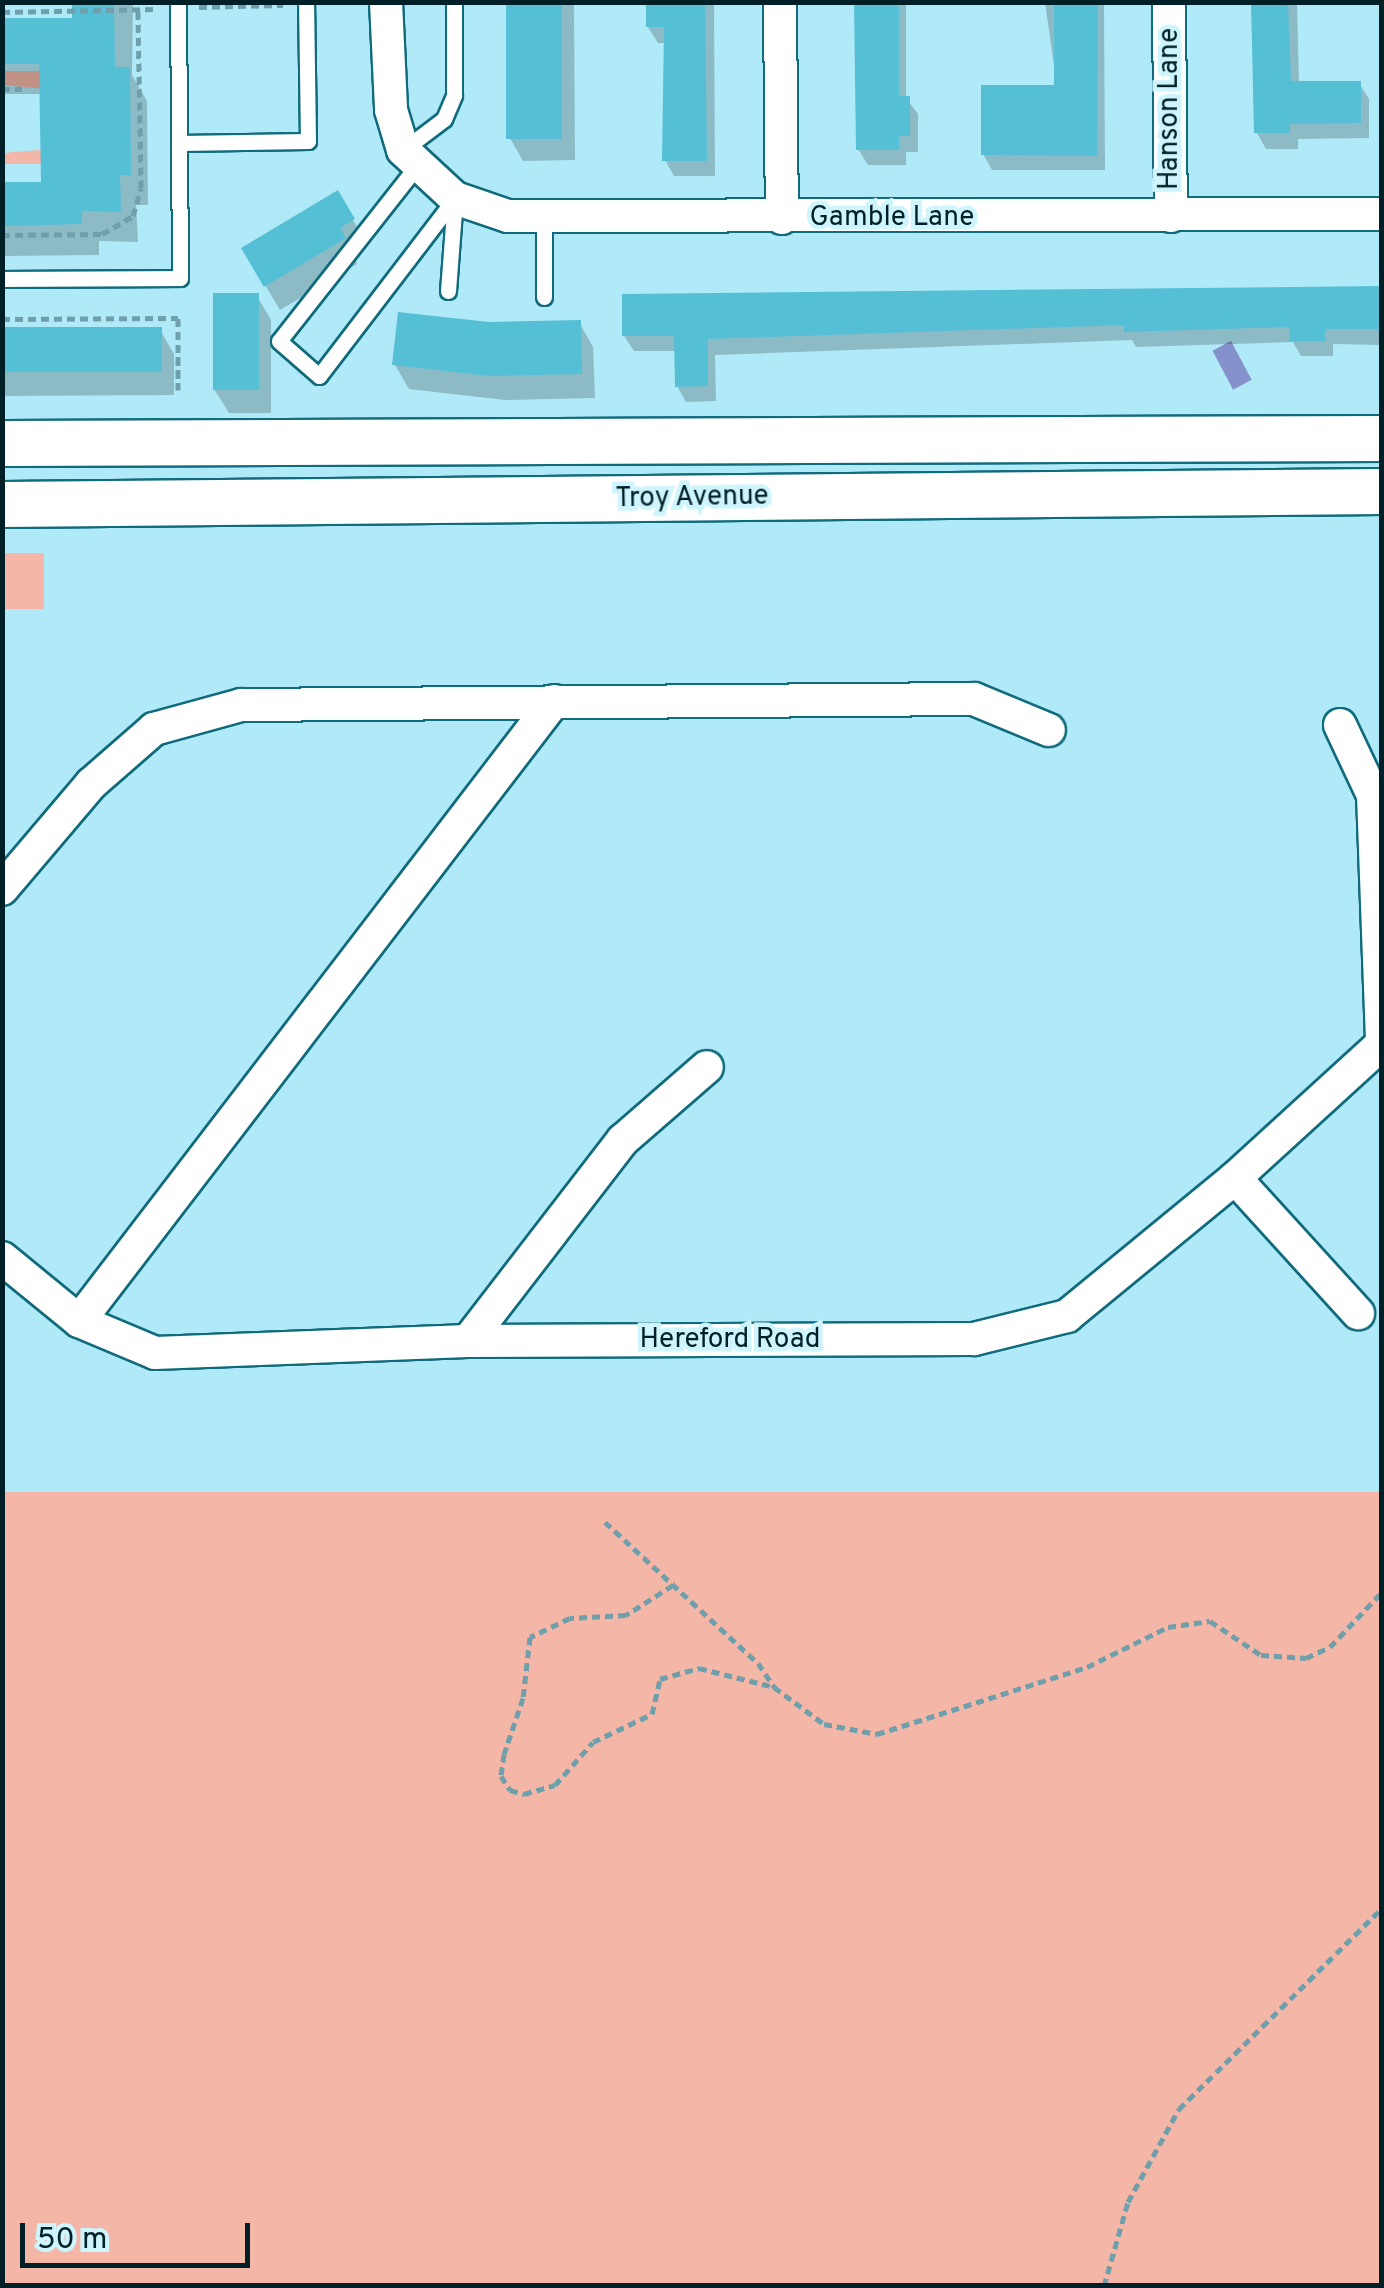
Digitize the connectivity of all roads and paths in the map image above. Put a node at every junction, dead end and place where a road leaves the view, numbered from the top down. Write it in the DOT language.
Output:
graph roads {
  1 [pos="386,2"];
  2 [pos="454,2"];
  3 [pos="780,2"];
  4 [pos="1169,2"];
  5 [pos="306,4"];
  6 [pos="178,5"];
  7 [pos="126,6"];
  8 [pos="138,10"];
  9 [pos="2,12"];
  10 [pos="2,89"];
  11 [pos="22,89"];
  12 [pos="180,143"];
  13 [pos="410,158"];
  14 [pos="454,198"];
  15 [pos="1382,214"];
  16 [pos="1171,216"];
  17 [pos="544,218"];
  18 [pos="782,218"];
  19 [pos="2,235"];
  20 [pos="2,279"];
  21 [pos="448,290"];
  22 [pos="544,297"];
  23 [pos="2,319"];
  24 [pos="178,390"];
  25 [pos="1382,438"];
  26 [pos="2,443"];
  27 [pos="1382,491"];
  28 [pos="2,504"];
  29 [pos="554,701"];
  30 [pos="1340,726"];
  31 [pos="1048,730"];
  32 [pos="3,887"];
  33 [pos="1382,1040"];
  34 [pos="707,1068"];
  35 [pos="1235,1178"];
  36 [pos="2,1258"];
  37 [pos="1358,1313"];
  38 [pos="79,1321"];
  39 [pos="468,1341"];
  40 [pos="604,1522"];
  41 [pos="673,1585"];
  42 [pos="1382,1592"];
  43 [pos="774,1688"];
  44 [pos="1382,1908"];
  45 [pos="1104,2286"];
  1 -- 13 [label="street"];
  2 -- 13 [label="lane"];
  3 -- 18 [label="street"];
  4 -- 16 [label="street, Hanson Lane"];
  5 -- 6 [label="path"];
  5 -- 12 [label="lane"];
  6 -- 8 [label="path"];
  6 -- 12 [label="lane"];
  7 -- 8 [label="path"];
  7 -- 9 [label="path"];
  8 -- 19 [label="path"];
  10 -- 11 [label="path"];
  12 -- 20 [label="lane"];
  13 -- 14 [label="street, Gamble Lane"];
  13 -- 14 [label="lane"];
  14 -- 17 [label="street, Gamble Lane"];
  14 -- 21 [label="lane"];
  15 -- 16 [label="street, Gamble Lane"];
  16 -- 18 [label="street, Gamble Lane"];
  17 -- 18 [label="street, Gamble Lane"];
  17 -- 22 [label="lane"];
  23 -- 24 [label="path"];
  25 -- 26 [label="main road, Troy Avenue"];
  27 -- 28 [label="main road, Troy Avenue"];
  29 -- 31 [label="street"];
  29 -- 32 [label="street"];
  29 -- 38 [label="street"];
  30 -- 33 [label="street"];
  33 -- 35 [label="street, Hereford Road"];
  34 -- 39 [label="street"];
  35 -- 37 [label="street"];
  35 -- 39 [label="street, Hereford Road"];
  36 -- 38 [label="street, Hereford Road"];
  38 -- 39 [label="street, Hereford Road"];
  40 -- 41 [label="path"];
  41 -- 43 [label="path"];
  41 -- 43 [label="path"];
  42 -- 43 [label="path"];
  44 -- 45 [label="path"];
}
